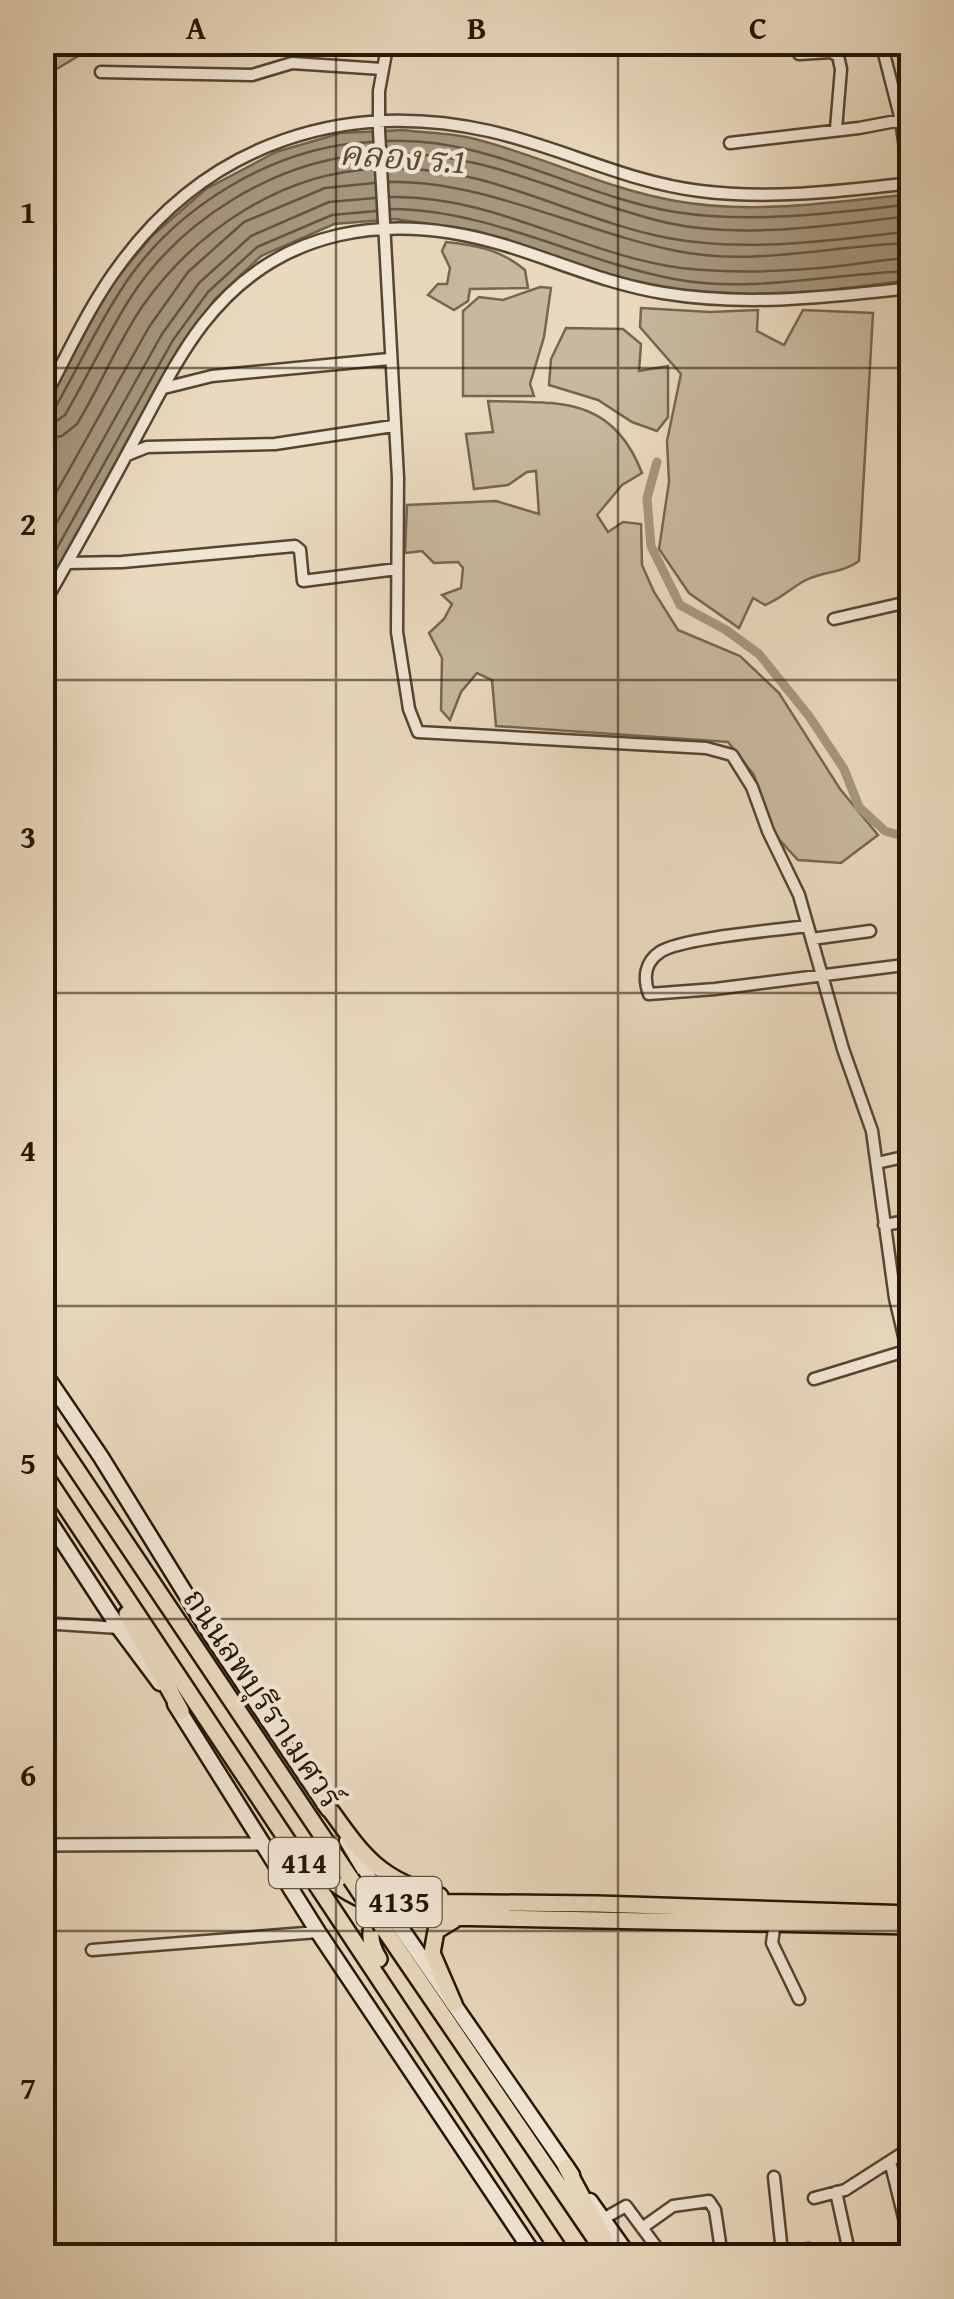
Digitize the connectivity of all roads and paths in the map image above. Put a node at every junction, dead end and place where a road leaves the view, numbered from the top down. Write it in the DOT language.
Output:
graph roads {
  1 [pos="388,42"];
  2 [pos="880,42"];
  3 [pos="799,54"];
  4 [pos="382,69"];
  5 [pos="100,72"];
  6 [pos="906,119"];
  7 [pos="379,126"];
  8 [pos="836,128"];
  9 [pos="730,143"];
  10 [pos="911,183"];
  11 [pos="383,228"];
  12 [pos="912,288"];
  13 [pos="389,358"];
  14 [pos="164,388"];
  15 [pos="42,402"];
  16 [pos="393,426"];
  17 [pos="127,455"];
  18 [pos="67,564"];
  19 [pos="397,569"];
  20 [pos="912,600"];
  21 [pos="42,607"];
  22 [pos="834,619"];
  23 [pos="808,926"];
  24 [pos="870,930"];
  25 [pos="812,938"];
  26 [pos="912,964"];
  27 [pos="822,975"];
  28 [pos="912,1155"];
  29 [pos="877,1162"];
  30 [pos="912,1220"];
  31 [pos="884,1226"];
  32 [pos="912,1294"];
  33 [pos="895,1298"];
  34 [pos="905,1351"];
  35 [pos="42,1370"];
  36 [pos="912,1370"];
  37 [pos="814,1379"];
  38 [pos="42,1418"];
  39 [pos="42,1471"];
  40 [pos="42,1510"];
  41 [pos="75,1520"];
  42 [pos="42,1622"];
  43 [pos="118,1628"];
  44 [pos="181,1711"];
  45 [pos="323,1800"];
  46 [pos="289,1840"];
  47 [pos="262,1844"];
  48 [pos="42,1845"];
  49 [pos="387,1908"];
  50 [pos="462,1909"];
  51 [pos="912,1914"];
  52 [pos="775,1922"];
  53 [pos="912,1926"];
  54 [pos="318,1932"];
  55 [pos="92,1950"];
  56 [pos="799,1999"];
  57 [pos="454,2004"];
  58 [pos="440,2069"];
  59 [pos="912,2146"];
  60 [pos="890,2160"];
  61 [pos="566,2166"];
  62 [pos="774,2177"];
  63 [pos="836,2192"];
  64 [pos="814,2198"];
  65 [pos="907,2215"];
  66 [pos="603,2218"];
  67 [pos="642,2228"];
  68 [pos="809,2249"];
  69 [pos="912,2250"];
  70 [pos="782,2252"];
  71 [pos="535,2256"];
  72 [pos="563,2256"];
  73 [pos="610,2256"];
  74 [pos="629,2256"];
  75 [pos="663,2256"];
  76 [pos="722,2256"];
  77 [pos="742,2256"];
  78 [pos="850,2256"];
  1 -- 4 [label="street"];
  2 -- 6 [label="street"];
  3 -- 8 [label="street"];
  4 -- 5 [label="street"];
  4 -- 7 [label="street"];
  6 -- 8 [label="street"];
  6 -- 10 [label="street"];
  7 -- 10 [label="street"];
  7 -- 11 [label="street"];
  7 -- 15 [label="street"];
  8 -- 9 [label="street"];
  11 -- 12 [label="street"];
  11 -- 13 [label="street"];
  11 -- 14 [label="street"];
  13 -- 14 [label="street"];
  13 -- 16 [label="street"];
  14 -- 17 [label="street"];
  16 -- 17 [label="street"];
  16 -- 19 [label="street"];
  17 -- 18 [label="street"];
  18 -- 19 [label="street"];
  18 -- 21 [label="street"];
  19 -- 23 [label="street"];
  20 -- 22 [label="street"];
  23 -- 25 [label="street"];
  23 -- 27 [label="street"];
  24 -- 25 [label="street"];
  25 -- 27 [label="street"];
  26 -- 27 [label="street"];
  27 -- 29 [label="street"];
  28 -- 29 [label="street"];
  29 -- 31 [label="street"];
  30 -- 31 [label="street"];
  31 -- 33 [label="street"];
  32 -- 33 [label="street"];
  33 -- 34 [label="street"];
  34 -- 36 [label="street"];
  34 -- 37 [label="street"];
  35 -- 45 [label="main road, 414"];
  38 -- 73 [label="main road, ถนนลพบุรีราเมศวร์ / 414, bridge"];
  39 -- 41 [label="main road, ถนนลพบุรีราเมศวร์ / 414"];
  40 -- 43 [label="main road, 414"];
  41 -- 44 [label="main road"];
  41 -- 46 [label="main road, ถนนลพบุรีราเมศวร์ / 414"];
  42 -- 43 [label="street"];
  43 -- 44 [label="main road, 414"];
  44 -- 47 [label="main road, 414"];
  45 -- 49 [label="main road, 414"];
  45 -- 50 [label="main road"];
  46 -- 49 [label="main road, 4135"];
  46 -- 58 [label="main road, ถนนลพบุรีราเมศวร์ / 414"];
  47 -- 48 [label="street"];
  47 -- 54 [label="main road, 414"];
  49 -- 50 [label="main road, 4135"];
  49 -- 57 [label="main road, 414"];
  49 -- 58 [label="main road, 4135"];
  50 -- 51 [label="main road, 4135"];
  50 -- 52 [label="main road, 4135"];
  50 -- 57 [label="main road"];
  52 -- 53 [label="main road, 4135"];
  52 -- 56 [label="street"];
  54 -- 55 [label="street"];
  54 -- 71 [label="main road, 414"];
  57 -- 61 [label="main road, 414"];
  58 -- 72 [label="main road, ถนนลพบุรีราเมศวร์ / 414"];
  59 -- 60 [label="street"];
  60 -- 63 [label="street"];
  60 -- 65 [label="street"];
  61 -- 66 [label="main road, 414"];
  61 -- 73 [label="main road"];
  62 -- 70 [label="street"];
  63 -- 64 [label="street"];
  63 -- 78 [label="street"];
  65 -- 69 [label="street"];
  66 -- 67 [label="street"];
  66 -- 74 [label="main road, 414"];
  67 -- 75 [label="street"];
  67 -- 76 [label="street"];
  68 -- 70 [label="street"];
  70 -- 77 [label="street"];
}
